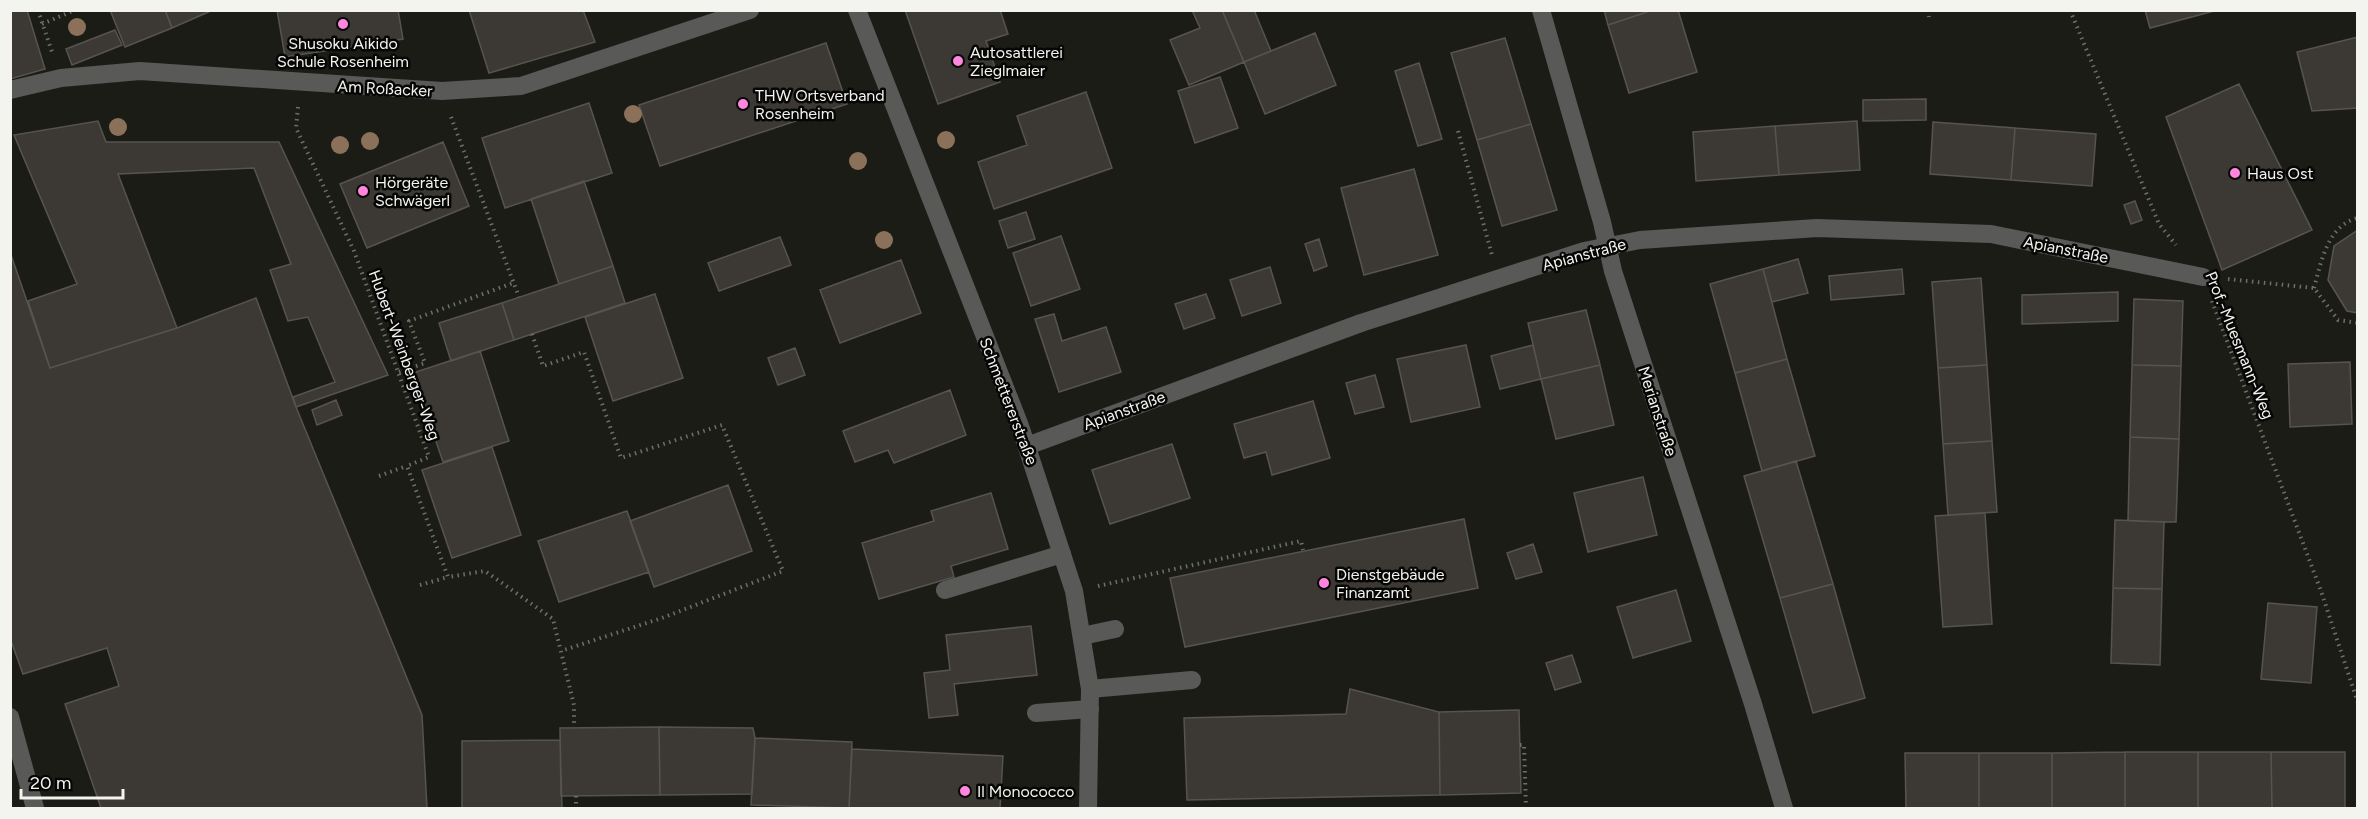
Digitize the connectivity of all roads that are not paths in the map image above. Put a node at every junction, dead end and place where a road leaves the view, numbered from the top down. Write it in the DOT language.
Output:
graph roads {
  1 [pos="750,10"];
  2 [pos="857,10"];
  3 [pos="1541,10"];
  4 [pos="10,90"];
  5 [pos="1608,245"];
  6 [pos="2203,277"];
  7 [pos="1027,446"];
  8 [pos="1062,554"];
  9 [pos="945,590"];
  10 [pos="1114,629"];
  11 [pos="1082,636"];
  12 [pos="1192,680"];
  13 [pos="1090,689"];
  14 [pos="1090,709"];
  15 [pos="1036,713"];
  16 [pos="10,717"];
  17 [pos="35,808"];
  18 [pos="1088,808"];
  19 [pos="1784,808"];
  1 -- 4 [label="street, Am Roßacker"];
  2 -- 7 [label="street, Schmettererstraße"];
  3 -- 5 [label="street, Merianstraße"];
  5 -- 6 [label="street, Apianstraße"];
  5 -- 7 [label="street, Apianstraße"];
  5 -- 19 [label="street, Merianstraße"];
  7 -- 8 [label="street, Schmettererstraße"];
  8 -- 9 [label="street"];
  8 -- 11 [label="street, Schmettererstraße"];
  10 -- 11 [label="street"];
  11 -- 13 [label="street, Schmettererstraße"];
  12 -- 13 [label="street"];
  13 -- 14 [label="street, Schmettererstraße"];
  14 -- 15 [label="street"];
  14 -- 18 [label="street, Schmettererstraße"];
  16 -- 17 [label="street"];
}
